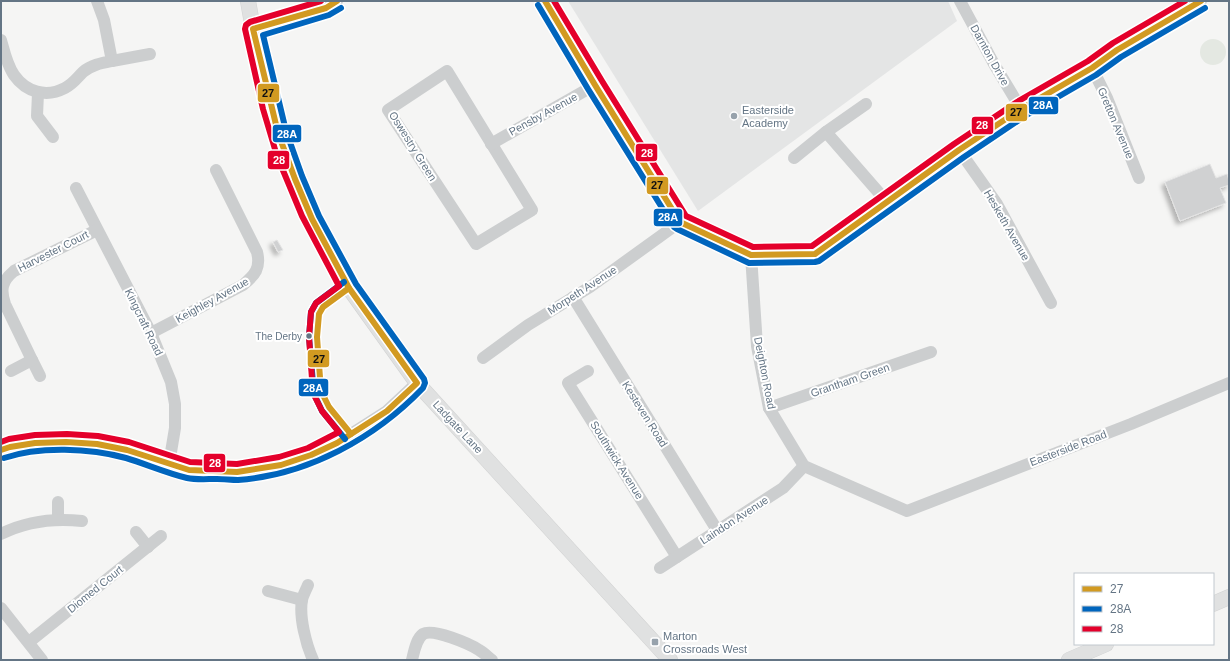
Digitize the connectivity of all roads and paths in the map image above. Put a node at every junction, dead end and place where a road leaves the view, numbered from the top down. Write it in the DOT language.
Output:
graph roads {
  1 [pos="98,1"];
  2 [pos="248,1"];
  3 [pos="337,1"];
  4 [pos="545,1"];
  5 [pos="960,1"];
  6 [pos="1194,3"];
  7 [pos="253,29"];
  8 [pos="1,40"];
  9 [pos="150,54"];
  10 [pos="3,57"];
  11 [pos="112,61"];
  12 [pos="1092,68"];
  13 [pos="595,85"];
  14 [pos="38,93"];
  15 [pos="866,104"];
  16 [pos="1021,109"];
  17 [pos="826,132"];
  18 [pos="53,137"];
  19 [pos="491,144"];
  20 [pos="959,150"];
  21 [pos="794,158"];
  22 [pos="216,170"];
  23 [pos="1139,178"];
  24 [pos="76,188"];
  25 [pos="887,202"];
  26 [pos="680,222"];
  27 [pos="97,230"];
  28 [pos="751,255"];
  29 [pos="573,297"];
  30 [pos="1051,303"];
  31 [pos="151,333"];
  32 [pos="931,352"];
  33 [pos="483,358"];
  34 [pos="32,360"];
  35 [pos="11,370"];
  36 [pos="588,371"];
  37 [pos="40,376"];
  38 [pos="417,383"];
  39 [pos="1229,383"];
  40 [pos="770,408"];
  41 [pos="1,450"];
  42 [pos="169,464"];
  43 [pos="804,466"];
  44 [pos="58,502"];
  45 [pos="58,519"];
  46 [pos="82,521"];
  47 [pos="717,530"];
  48 [pos="136,532"];
  49 [pos="1,534"];
  50 [pos="162,536"];
  51 [pos="148,547"];
  52 [pos="677,557"];
  53 [pos="660,568"];
  54 [pos="308,585"];
  55 [pos="268,591"];
  56 [pos="1229,597"];
  57 [pos="302,600"];
  58 [pos="1214,604"];
  59 [pos="1,608"];
  60 [pos="29,642"];
  61 [pos="1104,645"];
  62 [pos="42,660"];
  63 [pos="313,660"];
  64 [pos="412,660"];
  65 [pos="492,660"];
  66 [pos="670,660"];
  67 [pos="1069,660"];
  1 -- 11 [label="street"];
  2 -- 7 [label="main road, Ladgate Lane"];
  3 -- 7 [label="street"];
  4 -- 13 [label="street"];
  5 -- 16 [label="street, Darnton Drive"];
  6 -- 12 [label="street"];
  7 -- 38 [label="main road, Ladgate Lane"];
  8 -- 10 [label="street"];
  9 -- 11 [label="street"];
  10 -- 14 [label="street"];
  11 -- 14 [label="street"];
  12 -- 16 [label="street"];
  12 -- 23 [label="street, Gretton Avenue"];
  13 -- 19 [label="street, Pensby Avenue"];
  13 -- 26 [label="street"];
  14 -- 18 [label="street"];
  15 -- 17 [label="street"];
  16 -- 20 [label="street"];
  17 -- 21 [label="street"];
  17 -- 25 [label="street"];
  19 -- 19 [label="street, Oswestry Green"];
  20 -- 25 [label="street"];
  20 -- 30 [label="street, Hesketh Avenue"];
  22 -- 31 [label="street, Keighley Avenue"];
  24 -- 27 [label="street, Kingcraft Road"];
  25 -- 28 [label="street"];
  26 -- 28 [label="street"];
  26 -- 29 [label="street, Morpeth Avenue"];
  27 -- 31 [label="street, Kingcraft Road"];
  27 -- 34 [label="street, Harvester Court"];
  28 -- 40 [label="street, Deighton Road"];
  29 -- 33 [label="street, Morpeth Avenue"];
  29 -- 47 [label="street, Kesteven Road"];
  31 -- 42 [label="street, Kingcraft Road"];
  32 -- 40 [label="street, Grantham Green"];
  34 -- 35 [label="street"];
  34 -- 37 [label="street, Harvester Court"];
  36 -- 52 [label="street, Southwick Avenue"];
  38 -- 42 [label="street"];
  38 -- 66 [label="main road, Ladgate Lane"];
  39 -- 43 [label="street, Easterside Road"];
  40 -- 43 [label="street, Deighton Road"];
  41 -- 42 [label="street"];
  43 -- 47 [label="street, Laindon Avenue"];
  44 -- 45 [label="street"];
  45 -- 46 [label="street"];
  45 -- 49 [label="street"];
  47 -- 52 [label="street, Laindon Avenue"];
  48 -- 51 [label="street"];
  50 -- 51 [label="street, Diomed Court"];
  51 -- 60 [label="street, Diomed Court"];
  52 -- 53 [label="street, Laindon Avenue"];
  54 -- 57 [label="street"];
  55 -- 57 [label="street"];
  56 -- 58 [label="main road"];
  57 -- 63 [label="street"];
  59 -- 60 [label="street"];
  60 -- 62 [label="street"];
  61 -- 67 [label="main road"];
  64 -- 65 [label="street"];
}
